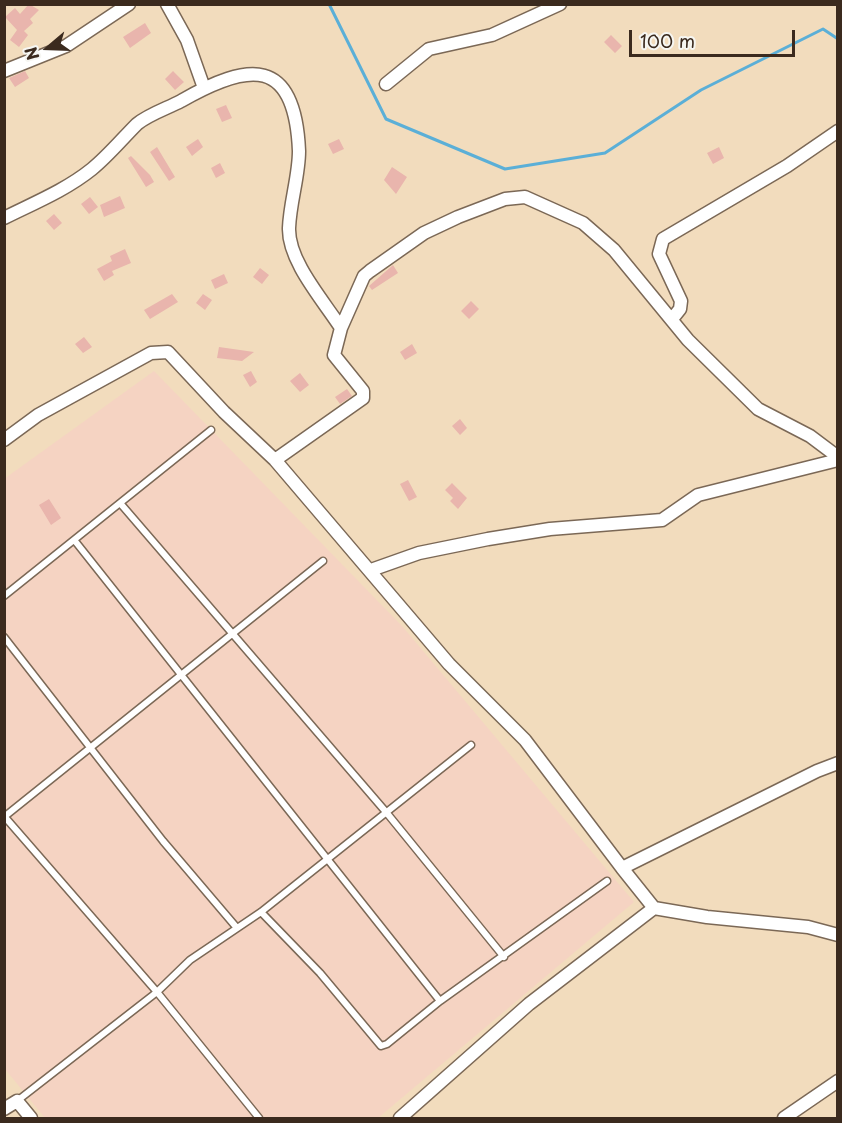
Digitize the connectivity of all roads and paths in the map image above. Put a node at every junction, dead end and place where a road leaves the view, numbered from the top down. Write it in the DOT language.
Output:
graph roads {
  1 [pos="129,4"];
  2 [pos="166,4"];
  3 [pos="559,5"];
  4 [pos="4,71"];
  5 [pos="386,84"];
  6 [pos="204,88"];
  7 [pos="837,131"];
  8 [pos="4,218"];
  9 [pos="672,318"];
  10 [pos="341,327"];
  11 [pos="211,430"];
  12 [pos="4,440"];
  13 [pos="837,458"];
  14 [pos="275,460"];
  15 [pos="120,503"];
  16 [pos="75,541"];
  17 [pos="323,561"];
  18 [pos="371,570"];
  19 [pos="4,596"];
  20 [pos="231,634"];
  21 [pos="4,636"];
  22 [pos="182,674"];
  23 [pos="471,745"];
  24 [pos="92,748"];
  25 [pos="837,763"];
  26 [pos="386,812"];
  27 [pos="5,817"];
  28 [pos="329,858"];
  29 [pos="622,868"];
  30 [pos="607,881"];
  31 [pos="654,908"];
  32 [pos="261,912"];
  33 [pos="237,928"];
  34 [pos="837,935"];
  35 [pos="504,957"];
  36 [pos="157,992"];
  37 [pos="440,1001"];
  38 [pos="837,1080"];
  39 [pos="16,1101"];
  40 [pos="4,1109"];
  41 [pos="31,1119"];
  42 [pos="260,1119"];
  43 [pos="400,1119"];
  44 [pos="784,1119"];
  1 -- 4 [label="street"];
  2 -- 6 [label="street"];
  3 -- 5 [label="street"];
  6 -- 8 [label="street"];
  6 -- 10 [label="street"];
  7 -- 9 [label="street"];
  9 -- 10 [label="street"];
  9 -- 13 [label="street"];
  10 -- 14 [label="street"];
  11 -- 15 [label="lane"];
  12 -- 14 [label="street"];
  13 -- 18 [label="street"];
  14 -- 18 [label="street"];
  15 -- 16 [label="lane"];
  15 -- 20 [label="lane"];
  16 -- 19 [label="lane"];
  16 -- 22 [label="lane"];
  17 -- 20 [label="lane"];
  18 -- 29 [label="street"];
  20 -- 22 [label="lane"];
  20 -- 26 [label="lane"];
  21 -- 24 [label="lane"];
  22 -- 24 [label="lane"];
  22 -- 28 [label="lane"];
  23 -- 26 [label="lane"];
  24 -- 27 [label="lane"];
  24 -- 33 [label="lane"];
  25 -- 29 [label="street"];
  26 -- 28 [label="lane"];
  26 -- 35 [label="lane"];
  27 -- 36 [label="lane"];
  28 -- 32 [label="lane"];
  28 -- 37 [label="lane"];
  29 -- 31 [label="street"];
  30 -- 35 [label="lane"];
  31 -- 34 [label="street"];
  31 -- 43 [label="street"];
  32 -- 33 [label="lane"];
  32 -- 37 [label="lane"];
  33 -- 36 [label="lane"];
  35 -- 37 [label="lane"];
  36 -- 39 [label="lane"];
  36 -- 42 [label="lane"];
  38 -- 44 [label="street"];
  39 -- 40 [label="street"];
  39 -- 41 [label="street"];
}
